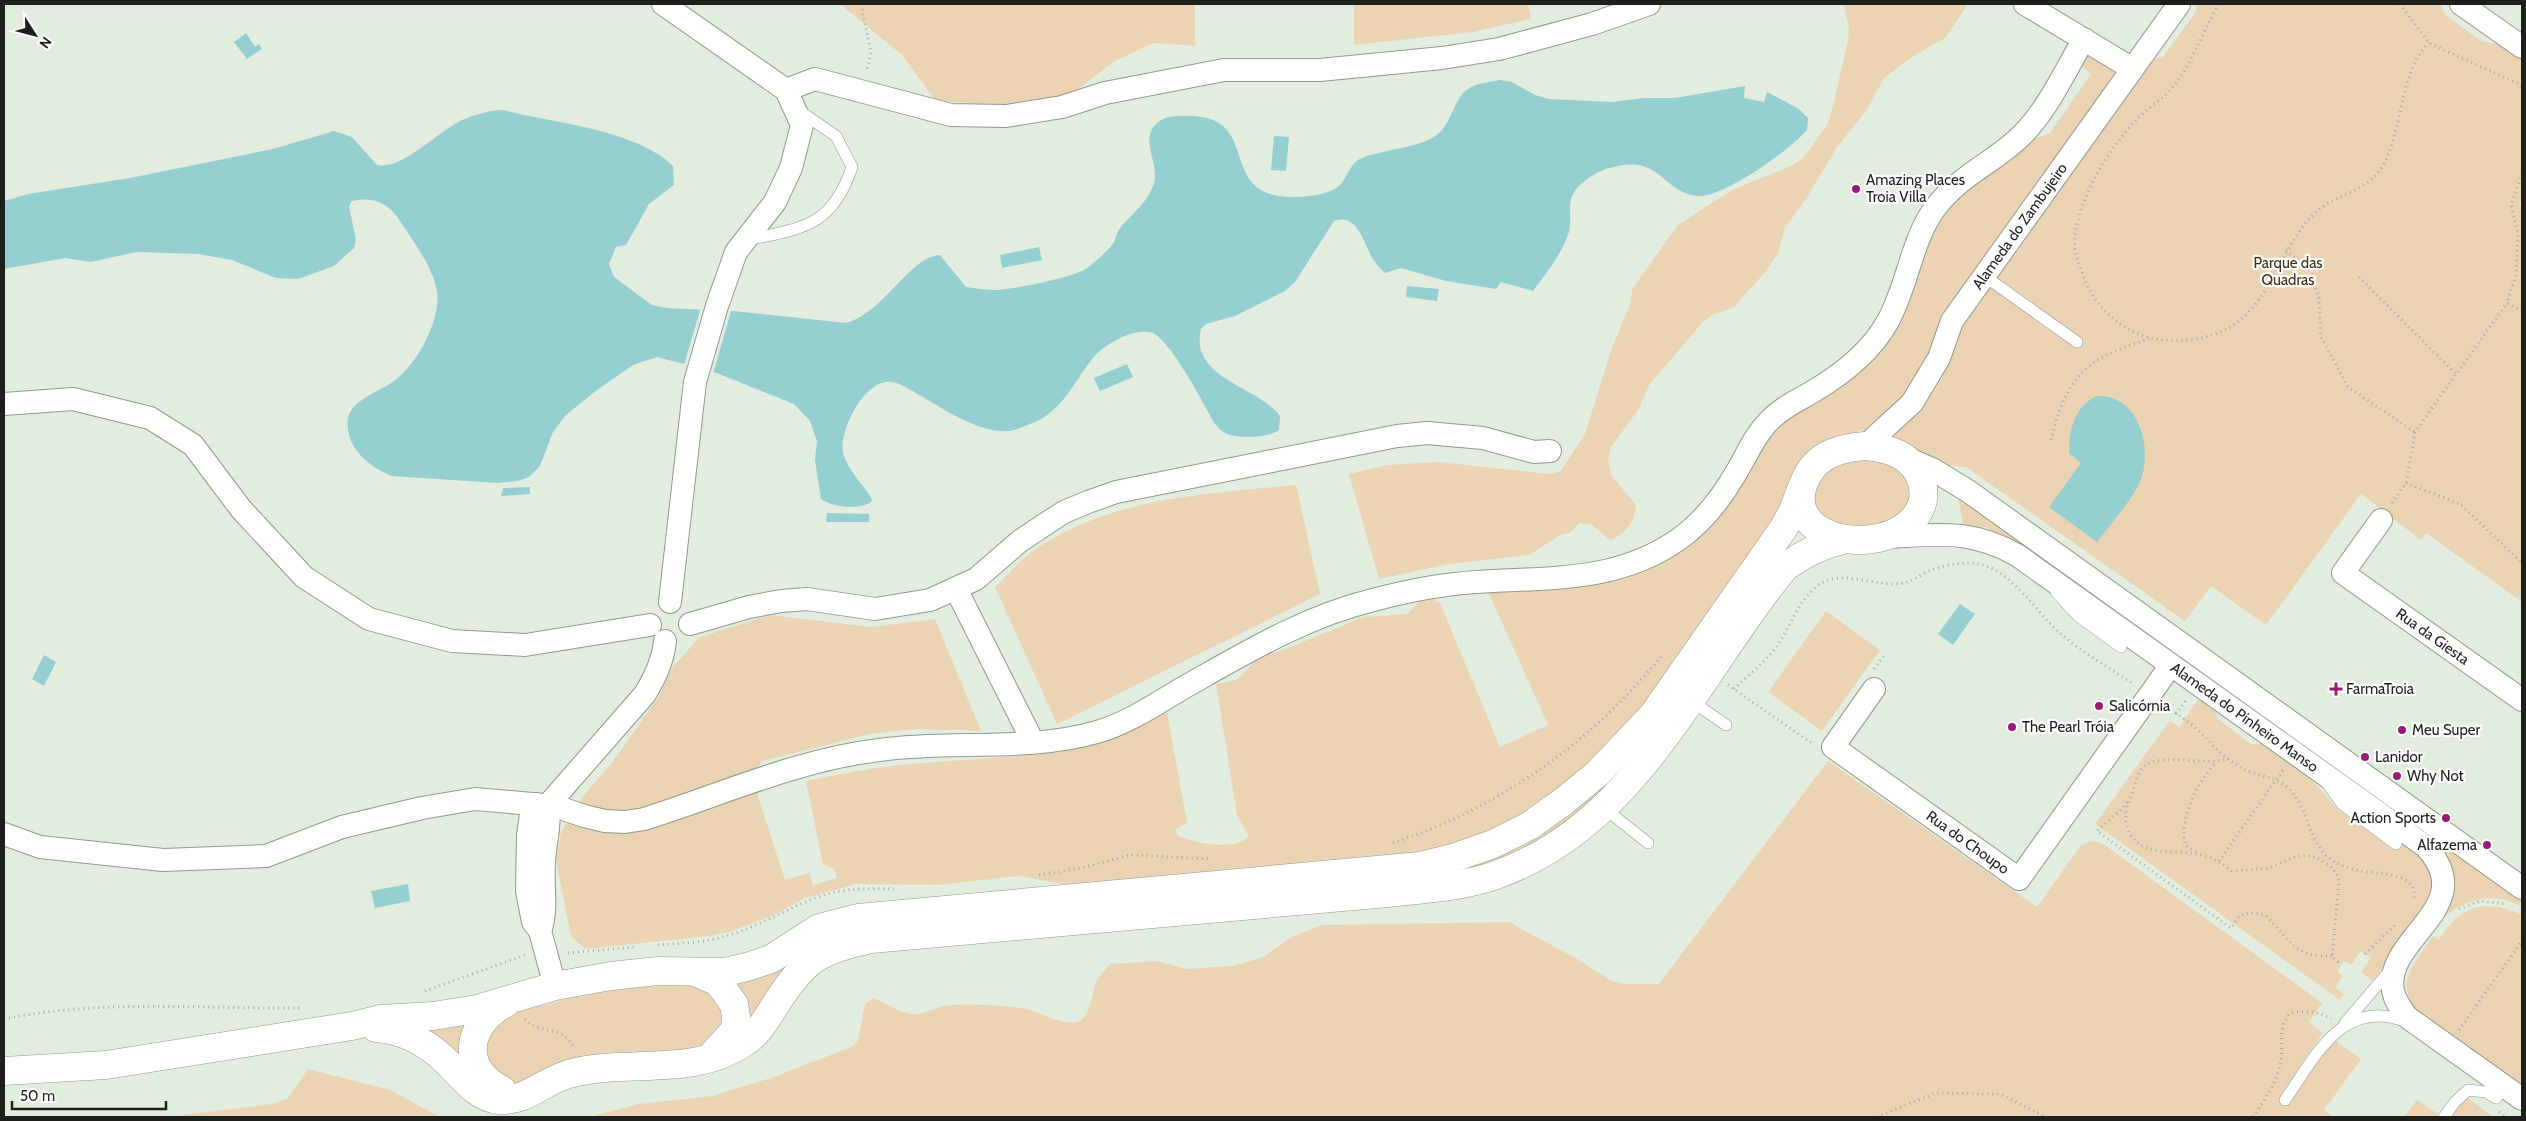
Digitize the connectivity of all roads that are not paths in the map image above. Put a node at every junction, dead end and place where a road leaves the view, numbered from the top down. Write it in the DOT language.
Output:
graph roads {
  1 [pos="663,4"];
  2 [pos="1649,4"];
  3 [pos="2025,4"];
  4 [pos="2179,4"];
  5 [pos="2461,4"];
  6 [pos="2084,39"];
  7 [pos="2522,48"];
  8 [pos="2131,68"];
  9 [pos="790,99"];
  10 [pos="745,241"];
  11 [pos="1983,275"];
  12 [pos="2077,342"];
  13 [pos="4,404"];
  14 [pos="1865,446"];
  15 [pos="1550,451"];
  16 [pos="1899,454"];
  17 [pos="1802,487"];
  18 [pos="2381,520"];
  19 [pos="1884,538"];
  20 [pos="1842,540"];
  21 [pos="2031,565"];
  22 [pos="956,589"];
  23 [pos="670,602"];
  24 [pos="690,624"];
  25 [pos="650,625"];
  26 [pos="665,641"];
  27 [pos="2121,648"];
  28 [pos="2171,665"];
  29 [pos="1873,680"];
  30 [pos="1690,700"];
  31 [pos="2522,700"];
  32 [pos="1726,725"];
  33 [pos="1033,742"];
  34 [pos="2320,771"];
  35 [pos="542,805"];
  36 [pos="1604,808"];
  37 [pos="4,834"];
  38 [pos="1648,843"];
  39 [pos="2396,844"];
  40 [pos="2522,888"];
  41 [pos="2401,958"];
  42 [pos="693,971"];
  43 [pos="556,986"];
  44 [pos="516,998"];
  45 [pos="2414,1022"];
  46 [pos="352,1026"];
  47 [pos="2342,1027"];
  48 [pos="687,1066"];
  49 [pos="608,1069"];
  50 [pos="4,1072"];
  51 [pos="634,1079"];
  52 [pos="2514,1093"];
  53 [pos="524,1095"];
  54 [pos="2285,1100"];
  55 [pos="2444,1117"];
  1 -- 9 [label="street"];
  2 -- 9 [label="street"];
  3 -- 6 [label="street"];
  4 -- 8 [label="street, Alameda do Zambujeiro"];
  5 -- 7 [label="street"];
  6 -- 8 [label="street"];
  6 -- 33 [label="street"];
  8 -- 11 [label="street, Alameda do Zambujeiro"];
  9 -- 10 [label="street"];
  9 -- 10 [label="lane"];
  10 -- 23 [label="street"];
  11 -- 12 [label="lane"];
  11 -- 14 [label="street, Alameda do Zambujeiro"];
  13 -- 25 [label="street"];
  14 -- 16 [label="main road"];
  14 -- 17 [label="main road"];
  15 -- 22 [label="street"];
  16 -- 19 [label="main road"];
  16 -- 40 [label="street, Alameda do Pinheiro Manso"];
  17 -- 20 [label="main road"];
  17 -- 42 [label="main road"];
  18 -- 31 [label="street, Rua da Giesta"];
  19 -- 20 [label="main road"];
  19 -- 21 [label="street, Alameda do Pinheiro Manso"];
  20 -- 30 [label="main road"];
  21 -- 27 [label="lane"];
  21 -- 28 [label="street, Alameda do Pinheiro Manso"];
  22 -- 24 [label="street"];
  22 -- 33 [label="street"];
  23 -- 24 [label="street"];
  23 -- 25 [label="street"];
  24 -- 26 [label="street"];
  25 -- 26 [label="street"];
  26 -- 35 [label="street"];
  28 -- 29 [label="street, Rua do Choupo"];
  28 -- 34 [label="street, Alameda do Pinheiro Manso"];
  30 -- 32 [label="lane"];
  30 -- 36 [label="main road"];
  33 -- 35 [label="street"];
  34 -- 39 [label="lane"];
  34 -- 41 [label="street, Alameda do Pinheiro Manso"];
  35 -- 37 [label="street"];
  35 -- 43 [label="street"];
  36 -- 38 [label="lane"];
  36 -- 48 [label="main road"];
  41 -- 45 [label="street, Alameda do Pinheiro Manso"];
  41 -- 47 [label="lane"];
  42 -- 43 [label="main road"];
  42 -- 48 [label="main road"];
  43 -- 44 [label="main road"];
  44 -- 46 [label="main road"];
  44 -- 53 [label="main road"];
  45 -- 47 [label="lane"];
  45 -- 52 [label="street"];
  46 -- 50 [label="main road"];
  46 -- 53 [label="main road"];
  47 -- 54 [label="lane"];
  48 -- 49 [label="main road"];
  49 -- 51 [label="lane"];
  49 -- 53 [label="main road"];
  52 -- 55 [label="lane"];
}
